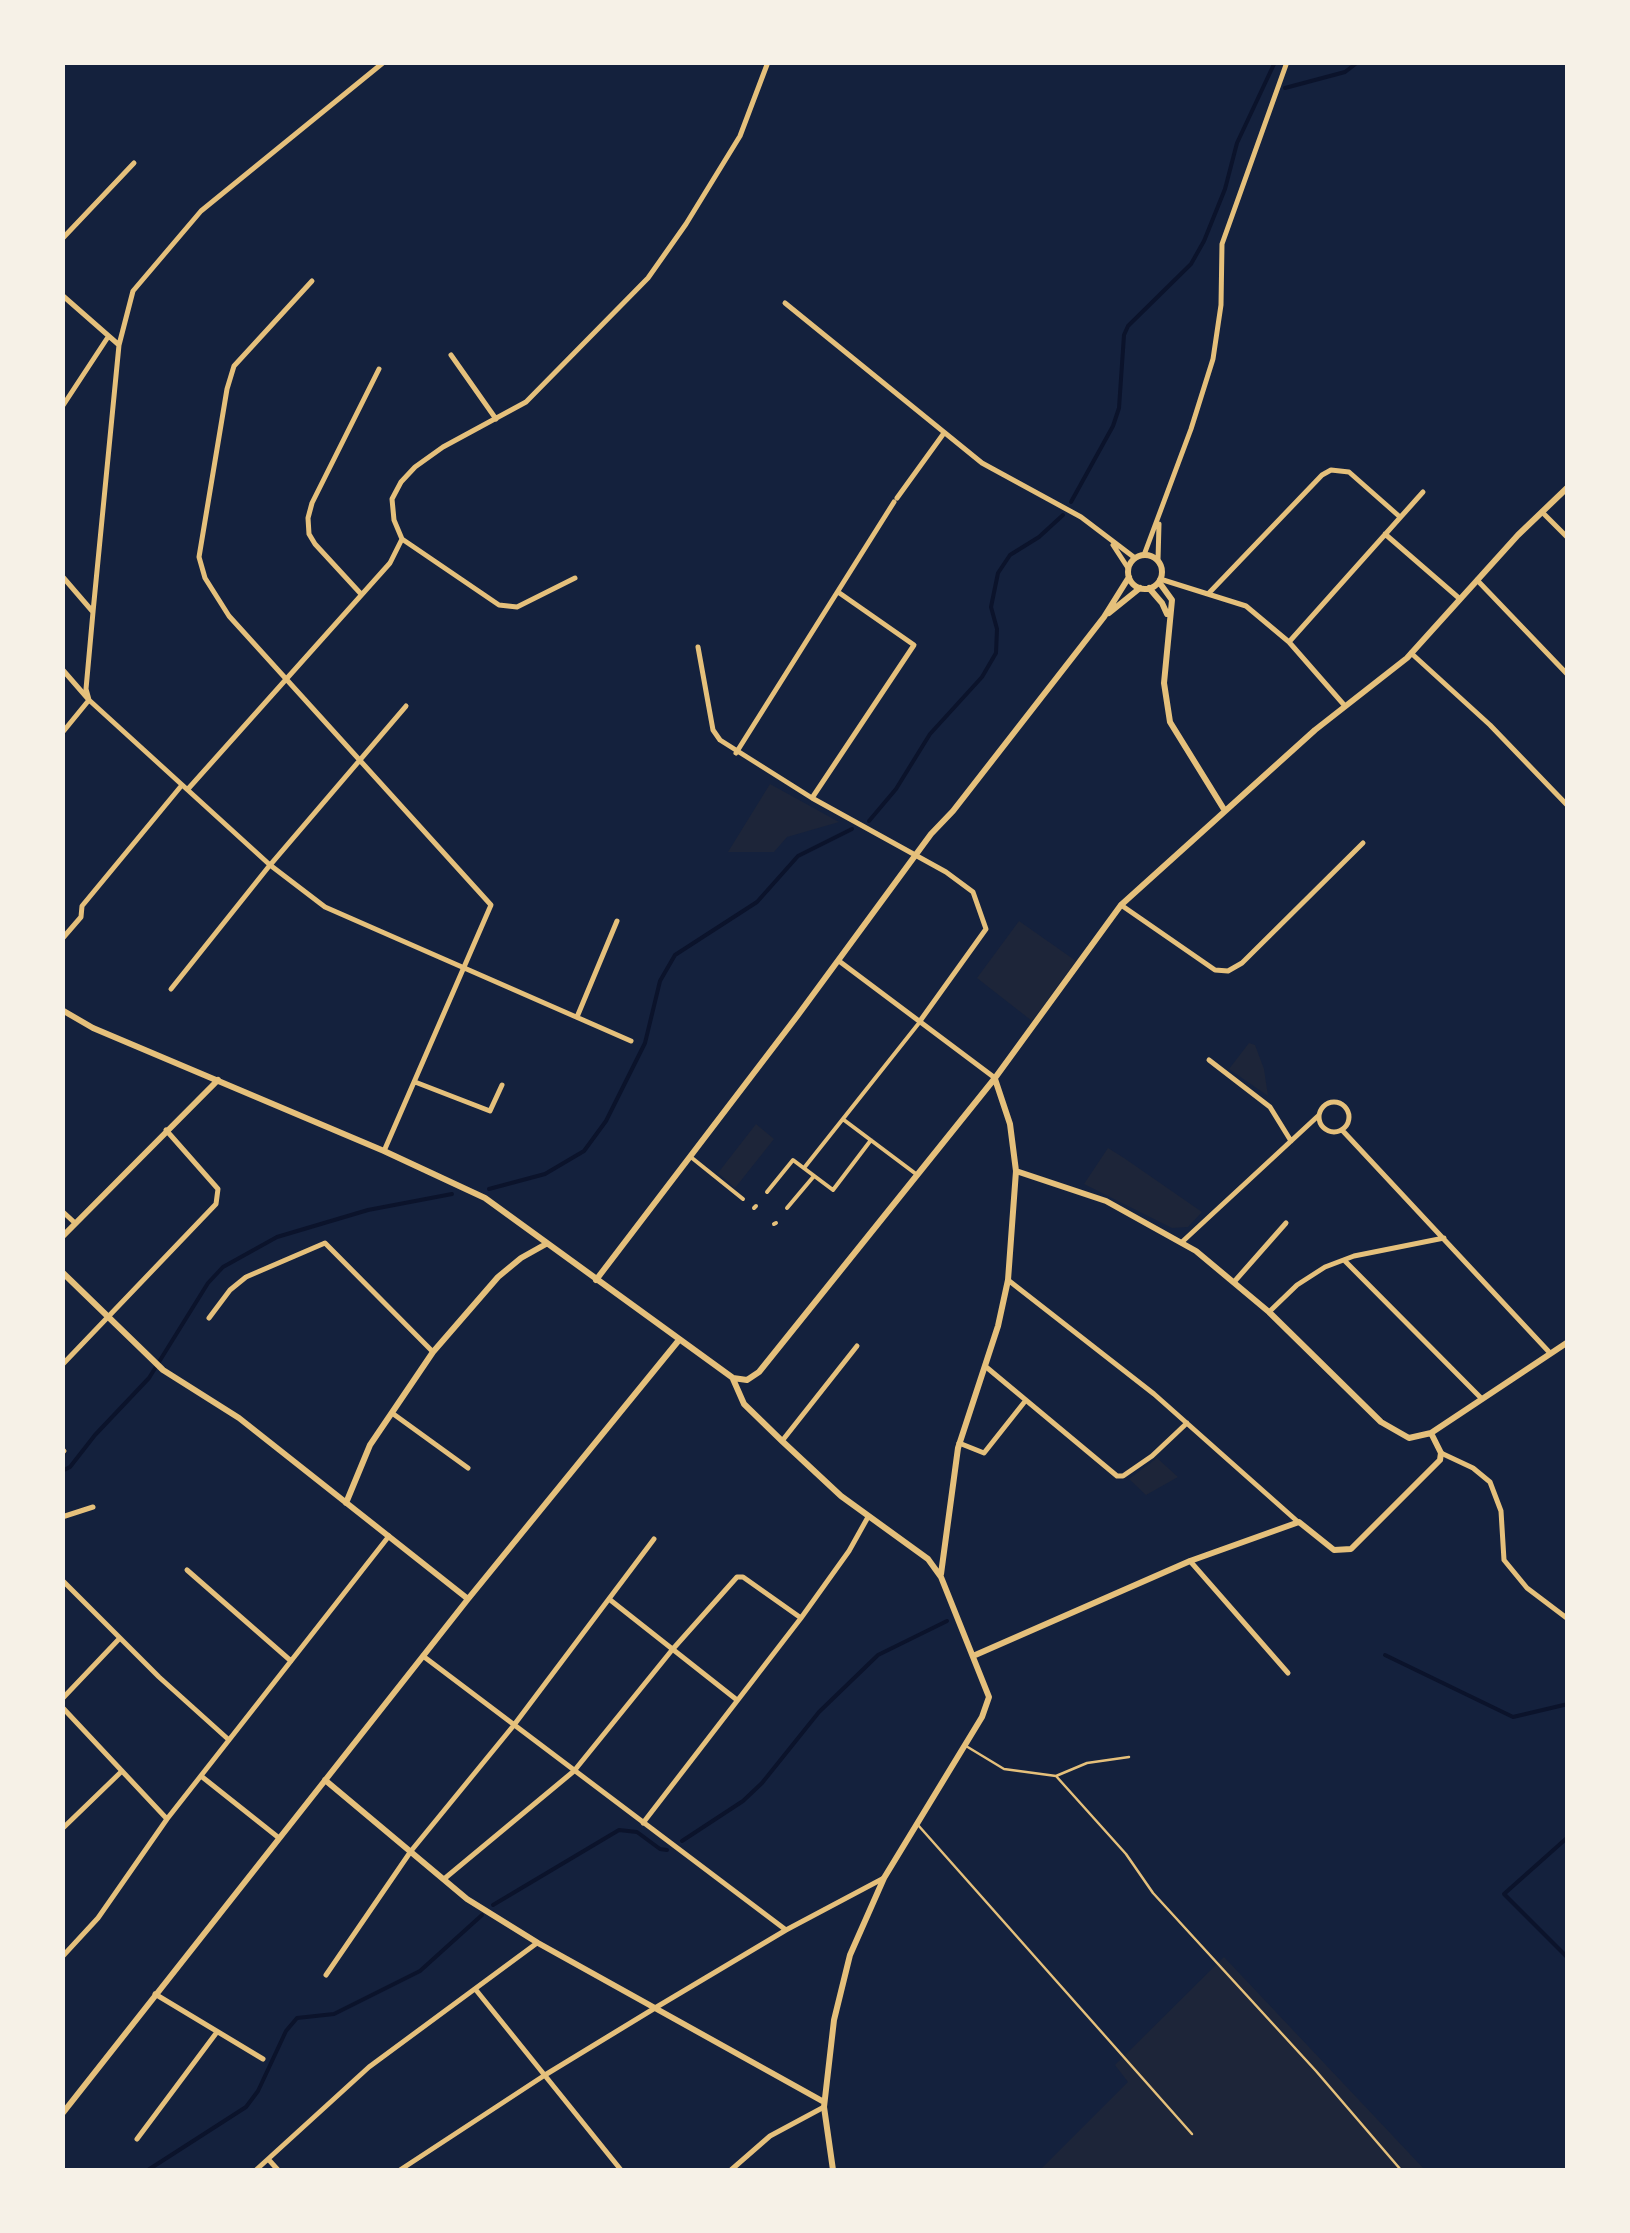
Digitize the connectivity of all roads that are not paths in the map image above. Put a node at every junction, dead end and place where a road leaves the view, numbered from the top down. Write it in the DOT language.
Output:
graph roads {
  1 [pos="384,62"];
  2 [pos="768,62"];
  3 [pos="1287,62"];
  4 [pos="134,163"];
  5 [pos="62,239"];
  6 [pos="312,281"];
  7 [pos="62,295"];
  8 [pos="785,303"];
  9 [pos="108,337"];
  10 [pos="119,345"];
  11 [pos="451,355"];
  12 [pos="379,369"];
  13 [pos="62,407"];
  14 [pos="496,419"];
  15 [pos="944,433"];
  16 [pos="1568,487"];
  17 [pos="1423,492"];
  18 [pos="1542,512"];
  19 [pos="1160,516"];
  20 [pos="1400,517"];
  21 [pos="1385,534"];
  22 [pos="1568,538"];
  23 [pos="402,539"];
  24 [pos="1112,542"];
  25 [pos="1144,555"];
  26 [pos="1135,558"];
  27 [pos="1158,560"];
  28 [pos="1128,573"];
  29 [pos="62,576"];
  30 [pos="575,578"];
  31 [pos="1160,580"];
  32 [pos="1476,580"];
  33 [pos="1145,588"];
  34 [pos="837,591"];
  35 [pos="1209,593"];
  36 [pos="361,594"];
  37 [pos="1460,599"];
  38 [pos="93,612"];
  39 [pos="1104,617"];
  40 [pos="1168,620"];
  41 [pos="1288,642"];
  42 [pos="698,646"];
  43 [pos="1411,653"];
  44 [pos="62,669"];
  45 [pos="1568,675"];
  46 [pos="288,678"];
  47 [pos="89,700"];
  48 [pos="406,706"];
  49 [pos="1346,706"];
  50 [pos="62,732"];
  51 [pos="736,752"];
  52 [pos="359,758"];
  53 [pos="185,787"];
  54 [pos="812,798"];
  55 [pos="1568,806"];
  56 [pos="1226,811"];
  57 [pos="1363,842"];
  58 [pos="918,855"];
  59 [pos="270,864"];
  60 [pos="1120,905"];
  61 [pos="618,921"];
  62 [pos="62,939"];
  63 [pos="839,960"];
  64 [pos="464,967"];
  65 [pos="171,988"];
  66 [pos="62,1010"];
  67 [pos="577,1017"];
  68 [pos="920,1022"];
  69 [pos="631,1041"];
  70 [pos="1209,1060"];
  71 [pos="995,1078"];
  72 [pos="218,1080"];
  73 [pos="415,1082"];
  74 [pos="502,1085"];
  75 [pos="1318,1116"];
  76 [pos="843,1119"];
  77 [pos="166,1130"];
  78 [pos="1342,1130"];
  79 [pos="871,1140"];
  80 [pos="1291,1142"];
  81 [pos="384,1151"];
  82 [pos="689,1155"];
  83 [pos="804,1168"];
  84 [pos="1016,1171"];
  85 [pos="916,1174"];
  86 [pos="814,1176"];
  87 [pos="767,1192"];
  88 [pos="742,1199"];
  89 [pos="788,1208"];
  90 [pos="62,1211"];
  91 [pos="1286,1223"];
  92 [pos="76,1224"];
  93 [pos="62,1237"];
  94 [pos="1444,1238"];
  95 [pos="1182,1242"];
  96 [pos="546,1244"];
  97 [pos="1344,1260"];
  98 [pos="62,1272"];
  99 [pos="596,1280"];
  100 [pos="1008,1280"];
  101 [pos="1234,1282"];
  102 [pos="1269,1312"];
  103 [pos="107,1316"];
  104 [pos="209,1318"];
  105 [pos="679,1340"];
  106 [pos="1568,1342"];
  107 [pos="858,1346"];
  108 [pos="433,1352"];
  109 [pos="1550,1354"];
  110 [pos="62,1364"];
  111 [pos="985,1366"];
  112 [pos="733,1378"];
  113 [pos="1482,1399"];
  114 [pos="1026,1400"];
  115 [pos="390,1412"];
  116 [pos="1187,1423"];
  117 [pos="1431,1433"];
  118 [pos="782,1441"];
  119 [pos="959,1444"];
  120 [pos="1442,1453"];
  121 [pos="468,1468"];
  122 [pos="346,1503"];
  123 [pos="93,1508"];
  124 [pos="62,1517"];
  125 [pos="868,1517"];
  126 [pos="1299,1522"];
  127 [pos="390,1536"];
  128 [pos="654,1538"];
  129 [pos="1190,1561"];
  130 [pos="187,1570"];
  131 [pos="940,1577"];
  132 [pos="62,1580"];
  133 [pos="609,1598"];
  134 [pos="468,1599"];
  135 [pos="800,1618"];
  136 [pos="1568,1620"];
  137 [pos="119,1639"];
  138 [pos="672,1650"];
  139 [pos="423,1656"];
  140 [pos="973,1656"];
  141 [pos="291,1661"];
  142 [pos="1288,1672"];
  143 [pos="737,1700"];
  144 [pos="62,1703"];
  145 [pos="514,1725"];
  146 [pos="230,1740"];
  147 [pos="965,1745"];
  148 [pos="1129,1757"];
  149 [pos="122,1771"];
  150 [pos="574,1771"];
  151 [pos="201,1776"];
  152 [pos="1056,1776"];
  153 [pos="324,1780"];
  154 [pos="62,1815"];
  155 [pos="167,1820"];
  156 [pos="70,1822"];
  157 [pos="642,1823"];
  158 [pos="917,1824"];
  159 [pos="62,1829"];
  160 [pos="279,1838"];
  161 [pos="411,1852"];
  162 [pos="884,1878"];
  163 [pos="444,1879"];
  164 [pos="786,1930"];
  165 [pos="538,1942"];
  166 [pos="62,1957"];
  167 [pos="326,1975"];
  168 [pos="476,1990"];
  169 [pos="155,1994"];
  170 [pos="655,2008"];
  171 [pos="218,2032"];
  172 [pos="263,2060"];
  173 [pos="545,2075"];
  174 [pos="824,2104"];
  175 [pos="62,2114"];
  176 [pos="1192,2134"];
  177 [pos="137,2139"];
  178 [pos="268,2160"];
  179 [pos="410,2168"];
  180 [pos="256,2170"];
  181 [pos="278,2170"];
  182 [pos="400,2170"];
  183 [pos="621,2170"];
  184 [pos="732,2170"];
  185 [pos="833,2170"];
  186 [pos="1401,2170"];
  1 -- 10 [label="street"];
  2 -- 14 [label="street"];
  3 -- 19 [label="street"];
  4 -- 5 [label="street"];
  6 -- 46 [label="street"];
  7 -- 9 [label="street"];
  8 -- 15 [label="street"];
  9 -- 10 [label="street"];
  9 -- 13 [label="street"];
  10 -- 38 [label="street"];
  11 -- 14 [label="street"];
  12 -- 36 [label="street"];
  14 -- 23 [label="street"];
  15 -- 24 [label="street"];
  15 -- 34 [label="street"];
  16 -- 18 [label="street"];
  17 -- 20 [label="street"];
  18 -- 22 [label="street"];
  18 -- 32 [label="street"];
  19 -- 25 [label="street"];
  19 -- 27 [label="street"];
  20 -- 21 [label="street"];
  20 -- 35 [label="street"];
  21 -- 37 [label="street"];
  21 -- 41 [label="street"];
  23 -- 30 [label="street"];
  23 -- 36 [label="street"];
  24 -- 26 [label="street"];
  24 -- 28 [label="street"];
  25 -- 26 [label="street"];
  25 -- 27 [label="street"];
  26 -- 28 [label="street"];
  27 -- 31 [label="street"];
  28 -- 33 [label="street"];
  28 -- 39 [label="street"];
  29 -- 38 [label="street"];
  31 -- 33 [label="street"];
  31 -- 35 [label="street"];
  31 -- 40 [label="street"];
  32 -- 37 [label="street"];
  32 -- 45 [label="street"];
  33 -- 39 [label="street"];
  33 -- 40 [label="street"];
  34 -- 51 [label="street"];
  34 -- 54 [label="street"];
  35 -- 41 [label="street"];
  36 -- 46 [label="street"];
  37 -- 43 [label="street"];
  38 -- 47 [label="street"];
  39 -- 58 [label="street"];
  40 -- 56 [label="street"];
  41 -- 49 [label="street"];
  42 -- 51 [label="street"];
  43 -- 49 [label="street"];
  43 -- 55 [label="street"];
  44 -- 47 [label="street"];
  46 -- 52 [label="street"];
  46 -- 53 [label="street"];
  47 -- 50 [label="street"];
  47 -- 53 [label="street"];
  48 -- 52 [label="street"];
  49 -- 56 [label="street"];
  51 -- 54 [label="street"];
  52 -- 59 [label="street"];
  52 -- 64 [label="street"];
  53 -- 59 [label="street"];
  53 -- 62 [label="street"];
  54 -- 58 [label="street"];
  56 -- 60 [label="street"];
  57 -- 60 [label="street"];
  58 -- 63 [label="street"];
  58 -- 68 [label="street"];
  59 -- 64 [label="street"];
  59 -- 65 [label="street"];
  60 -- 71 [label="street"];
  61 -- 67 [label="street"];
  63 -- 68 [label="street"];
  63 -- 82 [label="street"];
  64 -- 67 [label="street"];
  64 -- 73 [label="street"];
  66 -- 72 [label="street"];
  67 -- 69 [label="street"];
  68 -- 71 [label="street"];
  68 -- 76 [label="street"];
  70 -- 80 [label="street"];
  71 -- 84 [label="street"];
  71 -- 85 [label="street"];
  72 -- 77 [label="street"];
  72 -- 81 [label="street"];
  73 -- 74 [label="street"];
  73 -- 81 [label="street"];
  75 -- 78 [label="street"];
  75 -- 78 [label="street"];
  75 -- 80 [label="street"];
  76 -- 79 [label="street"];
  76 -- 83 [label="street"];
  77 -- 92 [label="street"];
  77 -- 103 [label="street"];
  78 -- 94 [label="street"];
  79 -- 85 [label="street"];
  79 -- 86 [label="street"];
  80 -- 95 [label="street"];
  81 -- 96 [label="street"];
  82 -- 88 [label="street"];
  82 -- 99 [label="street"];
  83 -- 86 [label="street"];
  83 -- 87 [label="street"];
  84 -- 95 [label="street"];
  84 -- 100 [label="street"];
  85 -- 112 [label="street"];
  86 -- 89 [label="street"];
  90 -- 92 [label="street"];
  91 -- 101 [label="street"];
  92 -- 93 [label="street"];
  94 -- 97 [label="street"];
  94 -- 109 [label="street"];
  95 -- 101 [label="street"];
  96 -- 99 [label="street"];
  96 -- 108 [label="street"];
  97 -- 102 [label="street"];
  97 -- 113 [label="street"];
  98 -- 103 [label="street"];
  99 -- 105 [label="street"];
  100 -- 111 [label="street"];
  100 -- 116 [label="street"];
  101 -- 102 [label="street"];
  102 -- 117 [label="street"];
  103 -- 110 [label="street"];
  103 -- 122 [label="street"];
  104 -- 108 [label="street"];
  105 -- 112 [label="street"];
  105 -- 134 [label="street"];
  106 -- 109 [label="street"];
  107 -- 118 [label="street"];
  108 -- 115 [label="street"];
  109 -- 113 [label="street"];
  111 -- 114 [label="street"];
  111 -- 119 [label="street"];
  112 -- 118 [label="street"];
  113 -- 117 [label="street"];
  114 -- 116 [label="street"];
  114 -- 119 [label="street"];
  115 -- 121 [label="street"];
  115 -- 122 [label="street"];
  116 -- 126 [label="street"];
  117 -- 120 [label="street"];
  118 -- 125 [label="street"];
  119 -- 131 [label="street"];
  120 -- 126 [label="street"];
  120 -- 136 [label="street"];
  122 -- 127 [label="street"];
  123 -- 124 [label="street"];
  125 -- 131 [label="street"];
  125 -- 135 [label="street"];
  126 -- 129 [label="street"];
  127 -- 134 [label="street"];
  127 -- 141 [label="street"];
  128 -- 133 [label="street"];
  129 -- 140 [label="street"];
  129 -- 142 [label="street"];
  130 -- 141 [label="street"];
  131 -- 140 [label="street"];
  132 -- 137 [label="street"];
  133 -- 138 [label="street"];
  133 -- 145 [label="street"];
  134 -- 139 [label="street"];
  135 -- 138 [label="street"];
  135 -- 143 [label="street"];
  137 -- 144 [label="street"];
  137 -- 146 [label="street"];
  138 -- 143 [label="street"];
  138 -- 150 [label="street"];
  139 -- 145 [label="street"];
  139 -- 153 [label="street"];
  140 -- 147 [label="street"];
  141 -- 146 [label="street"];
  143 -- 157 [label="street"];
  144 -- 149 [label="street"];
  145 -- 150 [label="street"];
  145 -- 161 [label="street"];
  146 -- 151 [label="street"];
  147 -- 152 [label="lane"];
  147 -- 158 [label="street"];
  148 -- 152 [label="lane"];
  149 -- 155 [label="street"];
  149 -- 156 [label="street"];
  150 -- 157 [label="street"];
  150 -- 163 [label="street"];
  151 -- 155 [label="street"];
  151 -- 160 [label="street"];
  152 -- 186 [label="lane"];
  153 -- 160 [label="street"];
  153 -- 161 [label="street"];
  154 -- 156 [label="street"];
  155 -- 166 [label="street"];
  156 -- 159 [label="street"];
  157 -- 164 [label="street"];
  158 -- 162 [label="street"];
  158 -- 176 [label="lane"];
  160 -- 169 [label="street"];
  161 -- 163 [label="street"];
  161 -- 167 [label="street"];
  162 -- 164 [label="street"];
  162 -- 174 [label="street"];
  163 -- 165 [label="street"];
  164 -- 170 [label="street"];
  165 -- 168 [label="street"];
  165 -- 170 [label="street"];
  168 -- 173 [label="street"];
  168 -- 178 [label="street"];
  169 -- 171 [label="street"];
  169 -- 175 [label="street"];
  170 -- 173 [label="street"];
  170 -- 174 [label="street"];
  171 -- 172 [label="street"];
  171 -- 177 [label="street"];
  173 -- 179 [label="street"];
  173 -- 183 [label="street"];
  174 -- 184 [label="street"];
  174 -- 185 [label="street"];
  178 -- 180 [label="street"];
  178 -- 181 [label="street"];
  179 -- 182 [label="street"];
}
